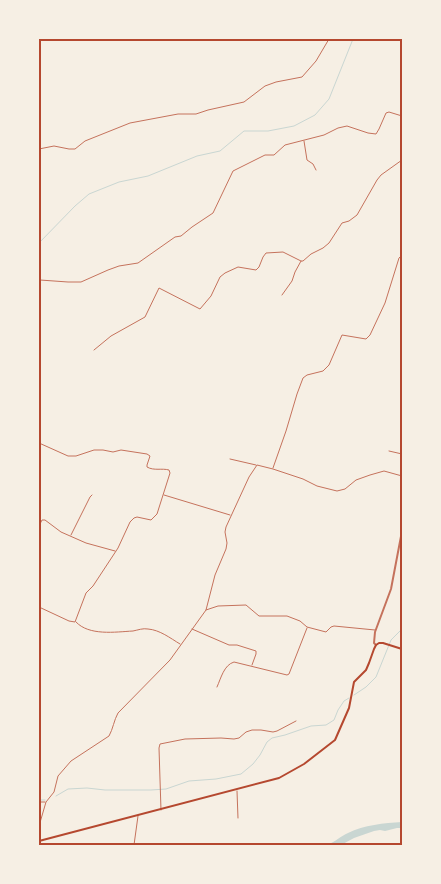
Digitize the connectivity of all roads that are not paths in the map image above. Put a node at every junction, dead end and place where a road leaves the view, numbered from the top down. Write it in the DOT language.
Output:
graph roads {
  1 [pos="329,39"];
  2 [pos="402,116"];
  3 [pos="304,141"];
  4 [pos="39,149"];
  5 [pos="402,160"];
  6 [pos="316,170"];
  7 [pos="402,255"];
  8 [pos="301,261"];
  9 [pos="40,280"];
  10 [pos="282,295"];
  11 [pos="94,350"];
  12 [pos="39,443"];
  13 [pos="388,451"];
  14 [pos="402,454"];
  15 [pos="230,460"];
  16 [pos="257,465"];
  17 [pos="272,469"];
  18 [pos="402,476"];
  19 [pos="92,495"];
  20 [pos="164,495"];
  21 [pos="231,515"];
  22 [pos="39,526"];
  23 [pos="402,531"];
  24 [pos="70,536"];
  25 [pos="115,551"];
  26 [pos="39,607"];
  27 [pos="206,610"];
  28 [pos="75,622"];
  29 [pos="307,627"];
  30 [pos="192,629"];
  31 [pos="376,630"];
  32 [pos="181,644"];
  33 [pos="376,645"];
  34 [pos="402,649"];
  35 [pos="252,666"];
  36 [pos="217,687"];
  37 [pos="296,721"];
  38 [pos="237,790"];
  39 [pos="39,802"];
  40 [pos="46,802"];
  41 [pos="161,810"];
  42 [pos="138,816"];
  43 [pos="238,818"];
  44 [pos="39,826"];
  45 [pos="39,841"];
  46 [pos="134,845"];
  1 -- 4 [label="street"];
  2 -- 3 [label="street"];
  3 -- 6 [label="street"];
  3 -- 9 [label="street"];
  5 -- 8 [label="street"];
  7 -- 17 [label="street"];
  8 -- 10 [label="street"];
  8 -- 11 [label="street"];
  12 -- 20 [label="street"];
  13 -- 14 [label="street"];
  15 -- 16 [label="street"];
  16 -- 17 [label="street"];
  16 -- 21 [label="street"];
  17 -- 18 [label="street"];
  19 -- 24 [label="street"];
  20 -- 21 [label="street"];
  20 -- 25 [label="street"];
  21 -- 27 [label="street"];
  22 -- 24 [label="street"];
  23 -- 31 [label="street"];
  24 -- 25 [label="street"];
  25 -- 28 [label="street"];
  26 -- 28 [label="street"];
  27 -- 29 [label="street"];
  27 -- 30 [label="street"];
  28 -- 32 [label="street"];
  29 -- 31 [label="street"];
  29 -- 35 [label="street"];
  30 -- 32 [label="street"];
  30 -- 35 [label="street"];
  31 -- 33 [label="street"];
  32 -- 40 [label="street"];
  33 -- 34 [label="main road"];
  33 -- 38 [label="main road"];
  35 -- 36 [label="street"];
  37 -- 41 [label="street"];
  38 -- 41 [label="main road"];
  38 -- 43 [label="street"];
  39 -- 40 [label="street"];
  40 -- 44 [label="street"];
  41 -- 42 [label="main road"];
  42 -- 45 [label="main road"];
  42 -- 46 [label="street"];
}
